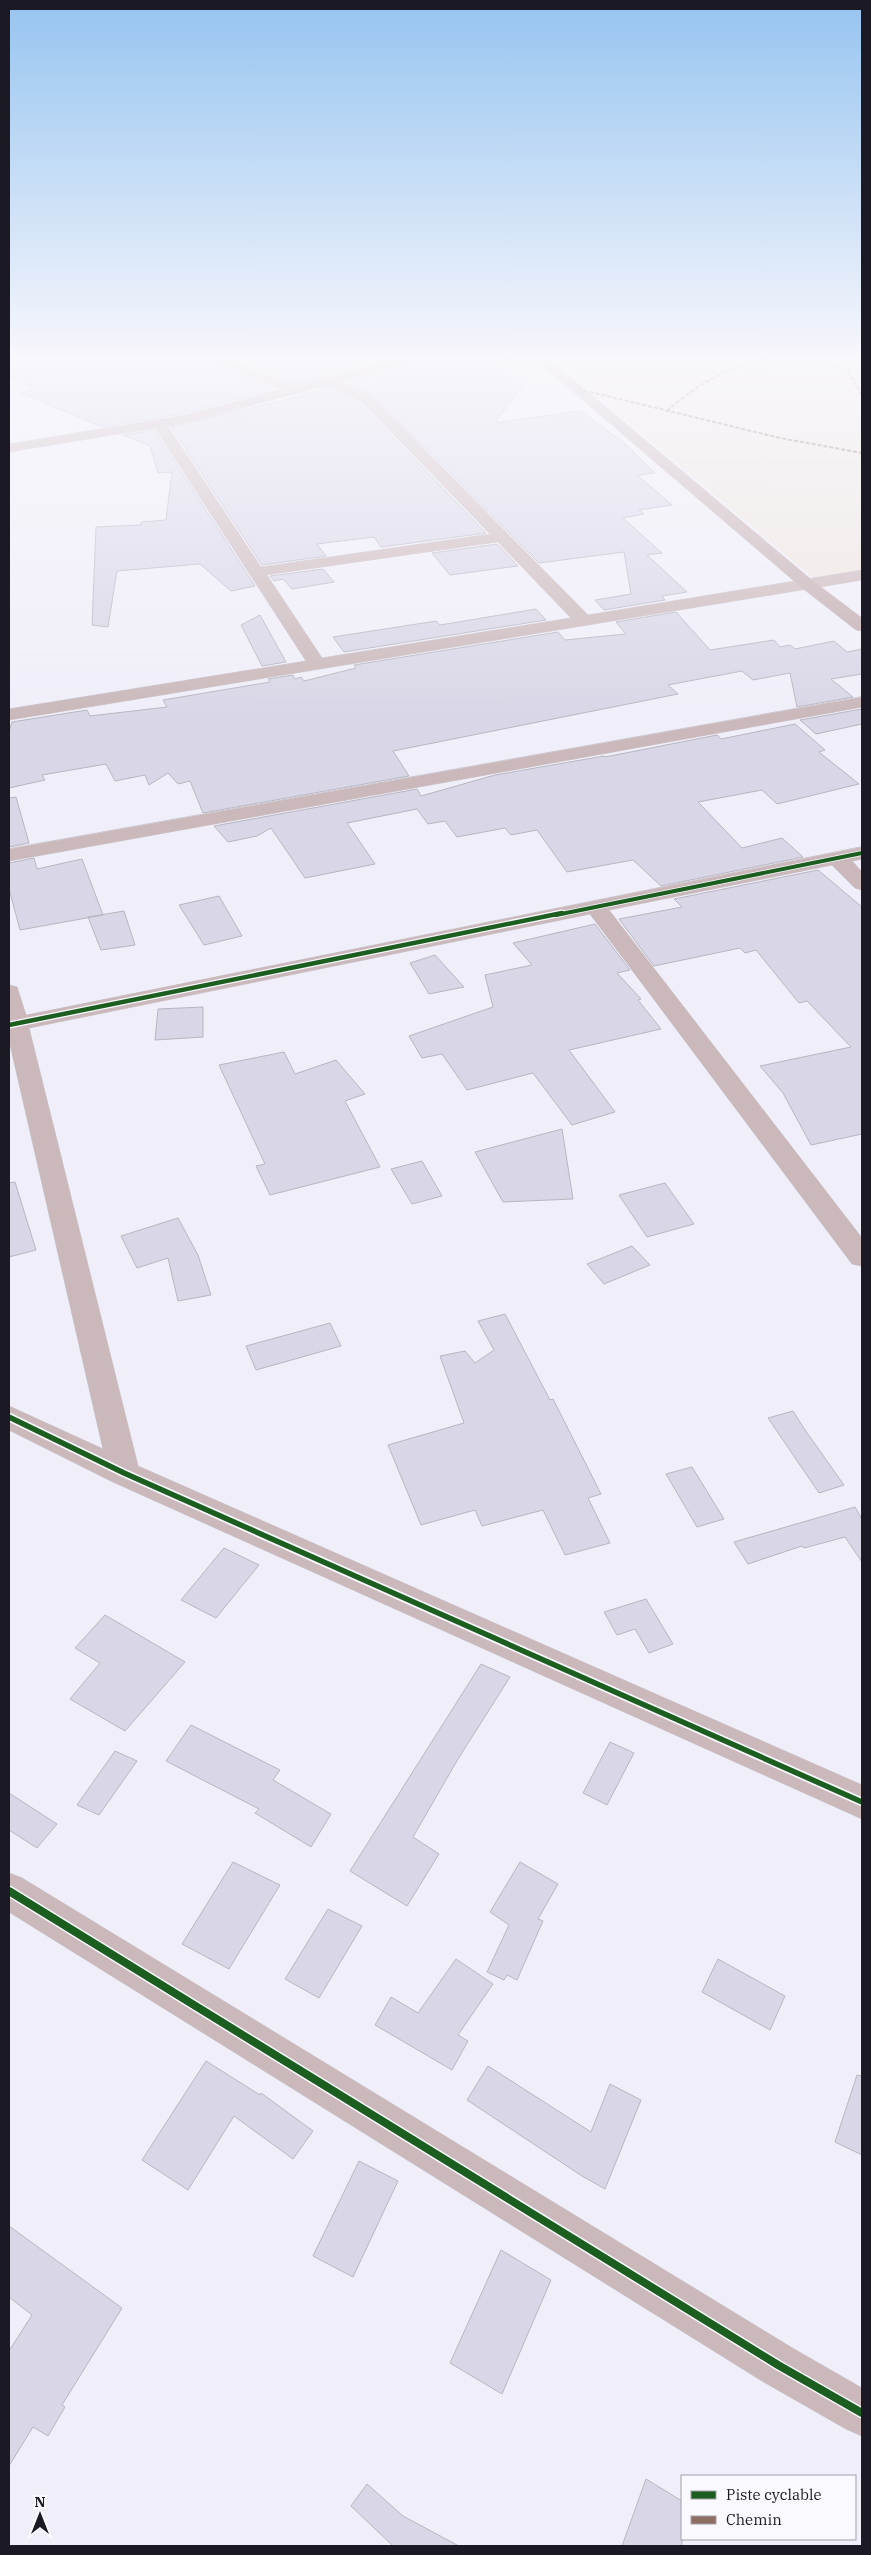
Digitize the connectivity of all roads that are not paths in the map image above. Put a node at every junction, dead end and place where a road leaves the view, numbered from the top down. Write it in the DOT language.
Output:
graph roads {
  1 [pos="196,479"];
  2 [pos="444,479"];
  3 [pos="683,479"];
  4 [pos="499,537"];
  5 [pos="257,572"];
  6 [pos="862,575"];
  7 [pos="807,584"];
  8 [pos="583,620"];
  9 [pos="862,626"];
  10 [pos="318,666"];
  11 [pos="862,702"];
  12 [pos="9,715"];
  13 [pos="862,853"];
  14 [pos="9,855"];
  15 [pos="837,858"];
  16 [pos="862,884"];
  17 [pos="595,908"];
  18 [pos="9,992"];
  19 [pos="13,1024"];
  20 [pos="862,1257"];
  21 [pos="9,1417"];
  22 [pos="124,1473"];
  23 [pos="862,1802"];
  24 [pos="9,1891"];
  25 [pos="862,2413"];
  1 -- 5 [label="street"];
  2 -- 4 [label="street"];
  3 -- 7 [label="street"];
  4 -- 5 [label="street"];
  4 -- 8 [label="street"];
  5 -- 10 [label="street"];
  6 -- 7 [label="street"];
  7 -- 8 [label="street"];
  7 -- 9 [label="street"];
  8 -- 10 [label="street"];
  10 -- 12 [label="street"];
  11 -- 14 [label="street"];
  13 -- 15 [label="street"];
  15 -- 16 [label="street"];
  15 -- 17 [label="street"];
  17 -- 19 [label="street"];
  17 -- 20 [label="street"];
  18 -- 19 [label="street"];
  19 -- 22 [label="street"];
  21 -- 22 [label="street"];
  22 -- 23 [label="street"];
  24 -- 25 [label="street"];
}
